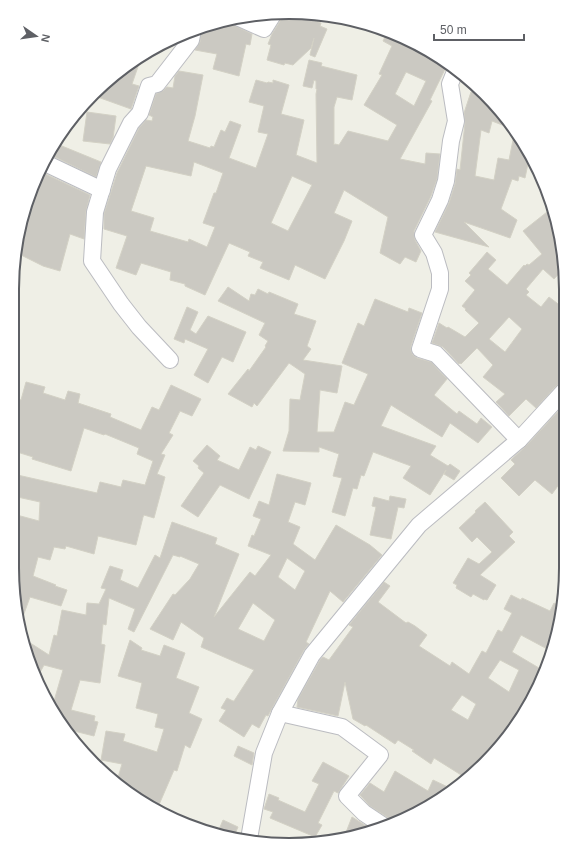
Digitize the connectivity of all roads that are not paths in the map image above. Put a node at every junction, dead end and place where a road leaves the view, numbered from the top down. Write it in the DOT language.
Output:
graph roads {
  1 [pos="270,20"];
  2 [pos="248,22"];
  3 [pos="191,38"];
  4 [pos="453,75"];
  5 [pos="49,165"];
  6 [pos="102,190"];
  7 [pos="170,360"];
  8 [pos="559,396"];
  9 [pos="519,440"];
  10 [pos="280,713"];
  11 [pos="379,823"];
  12 [pos="251,835"];
  1 -- 2 [label="street"];
  3 -- 6 [label="street"];
  4 -- 9 [label="street"];
  5 -- 6 [label="street"];
  6 -- 7 [label="street"];
  8 -- 9 [label="street"];
  9 -- 10 [label="street"];
  10 -- 11 [label="street"];
  10 -- 12 [label="street"];
}
